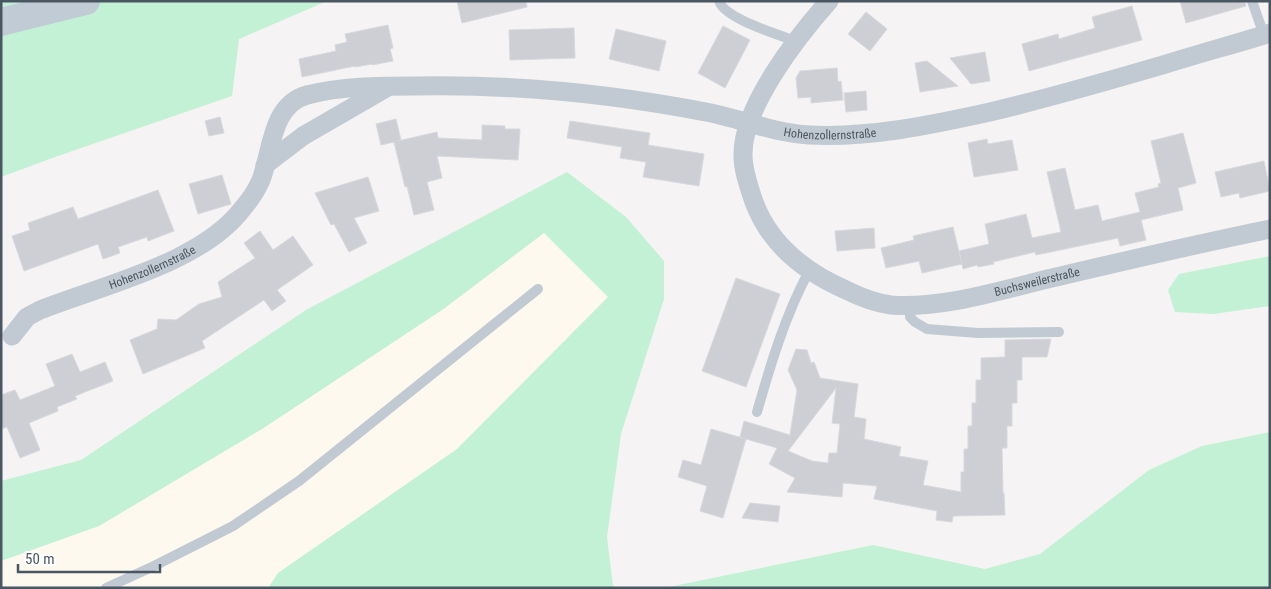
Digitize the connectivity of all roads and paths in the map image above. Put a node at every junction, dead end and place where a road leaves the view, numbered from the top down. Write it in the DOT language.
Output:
graph roads {
  1 [pos="86,1"];
  2 [pos="719,1"];
  3 [pos="829,1"];
  4 [pos="1252,1"];
  5 [pos="1,22"];
  6 [pos="1267,34"];
  7 [pos="795,41"];
  8 [pos="389,86"];
  9 [pos="749,124"];
  10 [pos="265,165"];
  11 [pos="1270,229"];
  12 [pos="809,270"];
  13 [pos="538,289"];
  14 [pos="910,306"];
  15 [pos="1059,332"];
  16 [pos="12,336"];
  17 [pos="757,412"];
  18 [pos="106,588"];
  1 -- 5 [label="main road"];
  2 -- 7 [label="lane"];
  3 -- 7 [label="street, Buchsweilerstraße"];
  4 -- 6 [label="lane, Hohenzollernstraße"];
  6 -- 9 [label="street, Hohenzollernstraße"];
  7 -- 9 [label="street, Buchsweilerstraße"];
  8 -- 9 [label="street, Hohenzollernstraße"];
  8 -- 10 [label="street"];
  8 -- 10 [label="street, Hohenzollernstraße"];
  9 -- 12 [label="street, Buchsweilerstraße"];
  10 -- 16 [label="street, Hohenzollernstraße"];
  11 -- 14 [label="street, Buchsweilerstraße"];
  12 -- 14 [label="street, Buchsweilerstraße"];
  12 -- 17 [label="lane"];
  13 -- 18 [label="lane"];
  14 -- 15 [label="lane"];
}
